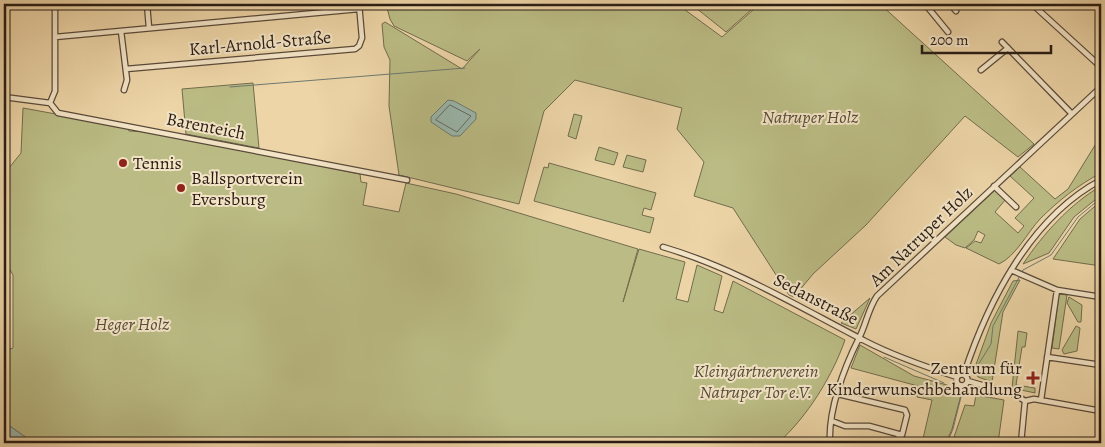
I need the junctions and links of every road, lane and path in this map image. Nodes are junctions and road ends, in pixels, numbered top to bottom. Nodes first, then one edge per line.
1 (55, 4) edge
2 (147, 4) edge
3 (926, 4) edge
4 (950, 4) edge
5 (1032, 4) edge
6 (359, 7) edge
7 (956, 11) dead end
8 (149, 28) junction
9 (121, 31) junction
10 (948, 32) dead end
11 (55, 37) junction
12 (1002, 42) dead end
13 (1008, 48) junction
14 (1101, 67) edge
15 (126, 69) junction
16 (981, 70) dead end
17 (1101, 87) edge
18 (124, 90) dead end
19 (4, 97) edge
20 (50, 103) junction
21 (1072, 114) junction
22 (407, 180) dead end
23 (1101, 180) edge
24 (994, 186) junction
25 (1016, 207) dead end
26 (662, 247) dead end
27 (1011, 270) junction
28 (1057, 290) junction
29 (1101, 297) edge
30 (860, 337) junction
31 (1047, 357) junction
32 (1101, 365) edge
33 (964, 374) junction
34 (957, 377) junction
35 (968, 381) junction
36 (838, 394) junction
37 (1041, 400) junction
38 (1024, 401) junction
39 (1101, 411) edge
40 (832, 421) junction
41 (899, 434) junction
42 (830, 443) edge
43 (898, 443) edge
44 (1021, 443) edge

1 - 11 street
2 - 8 street
3 - 10 street
4 - 7 street
5 - 14 street
6 - 8 street
6 - 15 street, Karl-Arnold-Straße
8 - 9 street
9 - 11 street
9 - 15 street
11 - 20 street
12 - 13 street
13 - 16 street
13 - 21 street
15 - 18 street
17 - 21 street, Am Natruper Holz
19 - 20 street, Barenteich
20 - 22 street, Barenteich
21 - 24 street, Am Natruper Holz
23 - 27 street
24 - 25 street, Am Natruper Holz
24 - 30 street, Am Natruper Holz
26 - 30 street, Sedanstraße
27 - 28 street
27 - 33 street
28 - 29 street
28 - 31 street
30 - 34 street, Sedanstraße
30 - 36 street, Am Natruper Holz
31 - 32 street
31 - 37 street
33 - 34 street
33 - 35 street
34 - 35 street, Sedanstraße
35 - 38 street, Sedanstraße
36 - 40 street, Am Natruper Holz
36 - 41 street
37 - 38 street, Sedanstraße
37 - 39 street, Sedanstraße
38 - 44 street
40 - 41 street
40 - 42 street, Am Natruper Holz
41 - 43 street

